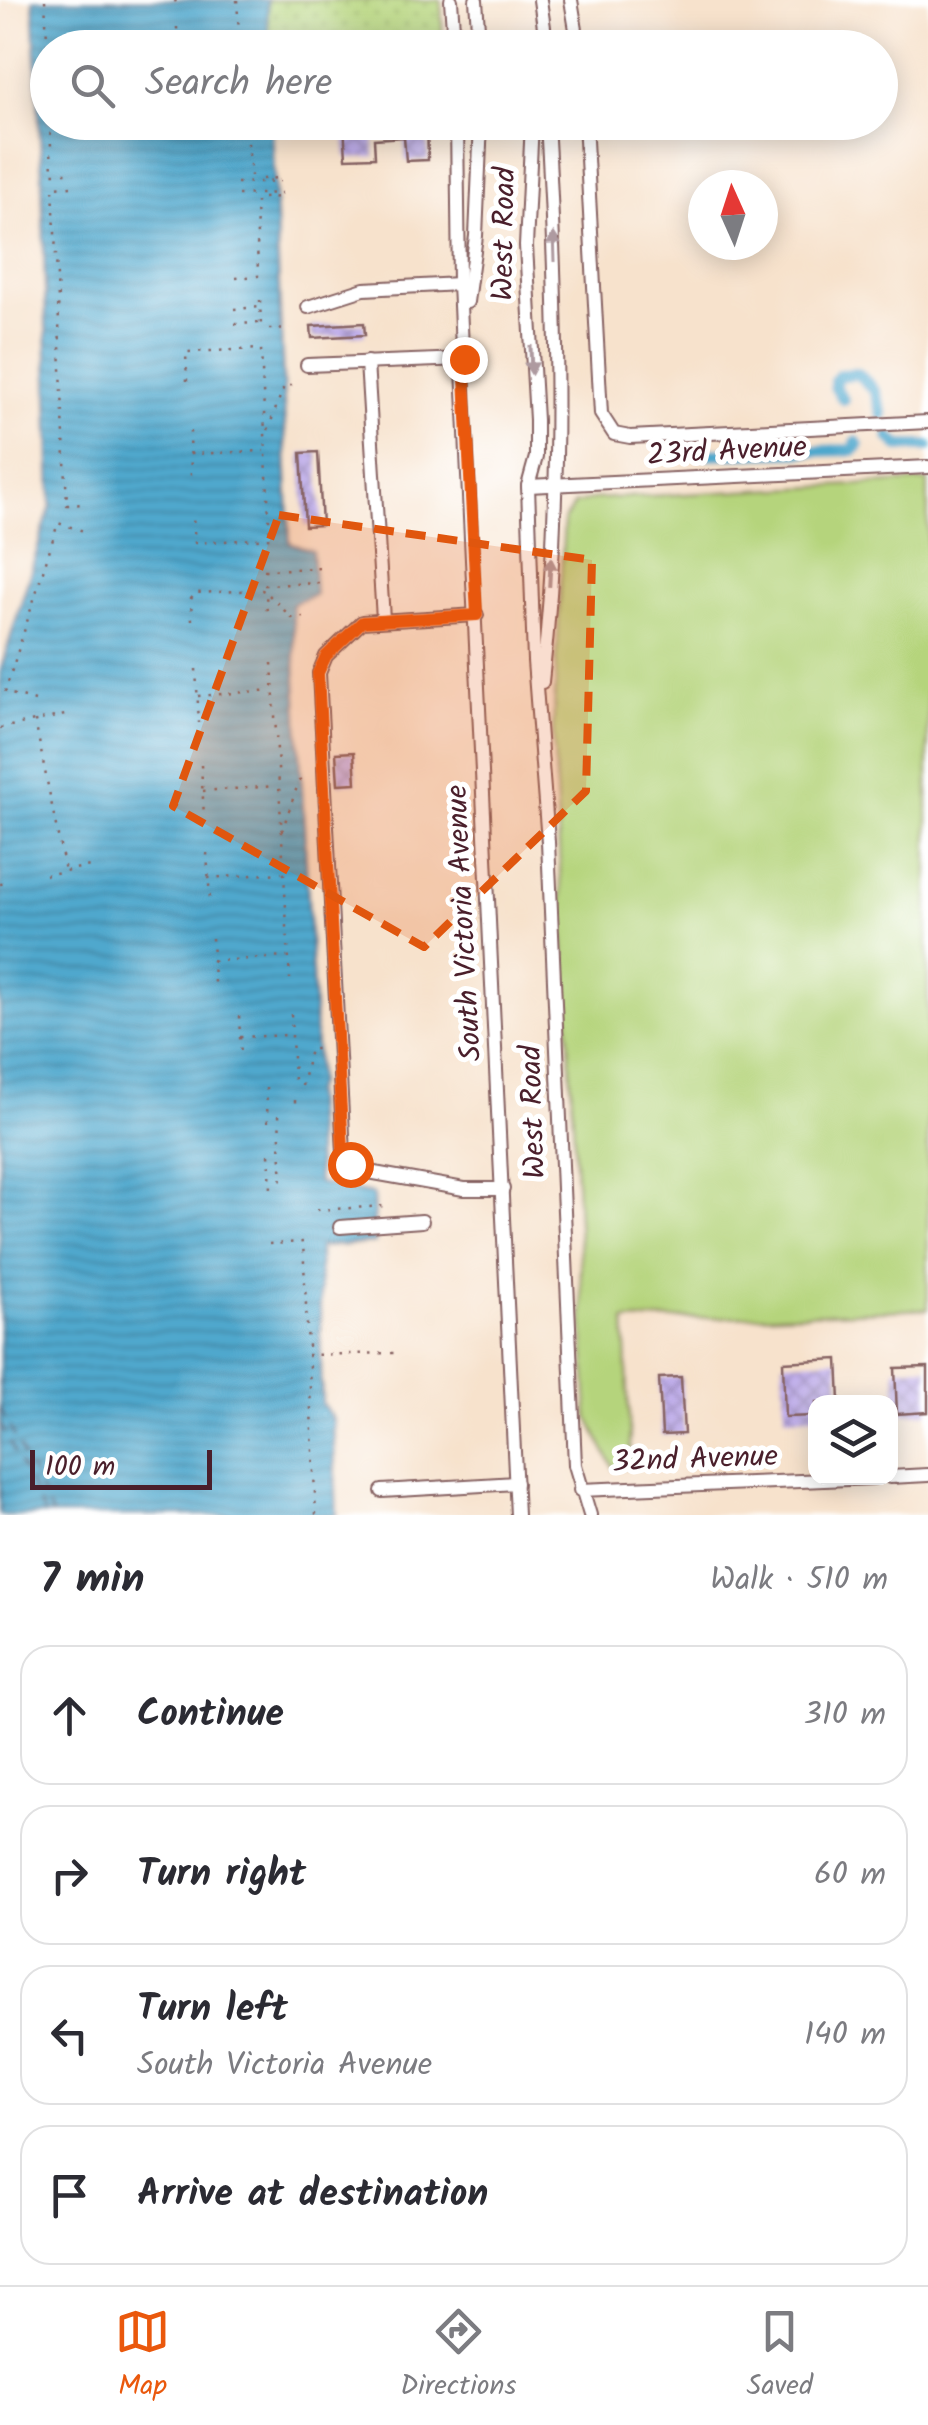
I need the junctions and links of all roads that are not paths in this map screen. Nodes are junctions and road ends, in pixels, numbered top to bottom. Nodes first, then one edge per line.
1 (452, 0) edge
2 (476, 0) edge
3 (540, 0) edge
4 (571, 0) edge
5 (453, 30) edge
6 (477, 30) edge
7 (544, 30) edge
8 (576, 30) edge
9 (457, 140) edge
10 (481, 140) edge
11 (531, 140) edge
12 (548, 140) edge
13 (585, 140) edge
14 (459, 284) junction
15 (308, 307) dead end
16 (463, 330) junction
17 (464, 359) junction
18 (366, 362) junction
19 (307, 365) dead end
20 (928, 422) edge
21 (928, 467) edge
22 (581, 484) junction
23 (528, 486) junction
24 (555, 486) junction
25 (554, 506) junction
26 (477, 615) junction
27 (384, 619) junction
28 (540, 704) junction
29 (503, 1189) junction
30 (422, 1221) dead end
31 (340, 1227) dead end
32 (928, 1475) edge
33 (898, 1477) edge
34 (808, 1481) edge
35 (516, 1483) junction
36 (580, 1490) junction
37 (382, 1491) dead end
38 (517, 1515) edge
39 (590, 1515) edge

1 - 5 street
2 - 6 street
3 - 7 street
4 - 8 street
9 - 14 street, South Victoria Avenue
10 - 16 street, South Victoria Avenue
11 -> 23 street, West Road
24 -> 12 street, West Road
13 - 20 street
14 - 15 street
14 - 16 street, South Victoria Avenue
16 - 17 street, South Victoria Avenue
17 - 18 street
17 - 26 street, South Victoria Avenue
18 - 19 street
18 - 27 street
21 - 22 street, 23rd Avenue
22 - 24 street, 23rd Avenue
22 - 25 street
23 - 24 street, 23rd Avenue
23 - 28 street, West Road
24 - 25 street, West Road
28 -> 25 street, West Road
26 - 27 street
26 - 29 street, South Victoria Avenue
27 - 29 street
28 - 36 street, West Road
29 - 35 street, South Victoria Avenue
30 - 31 street
32 - 33 street
34 - 36 street, 32nd Avenue
35 - 37 street
35 - 38 street, South Victoria Avenue
36 - 39 street, West Road

